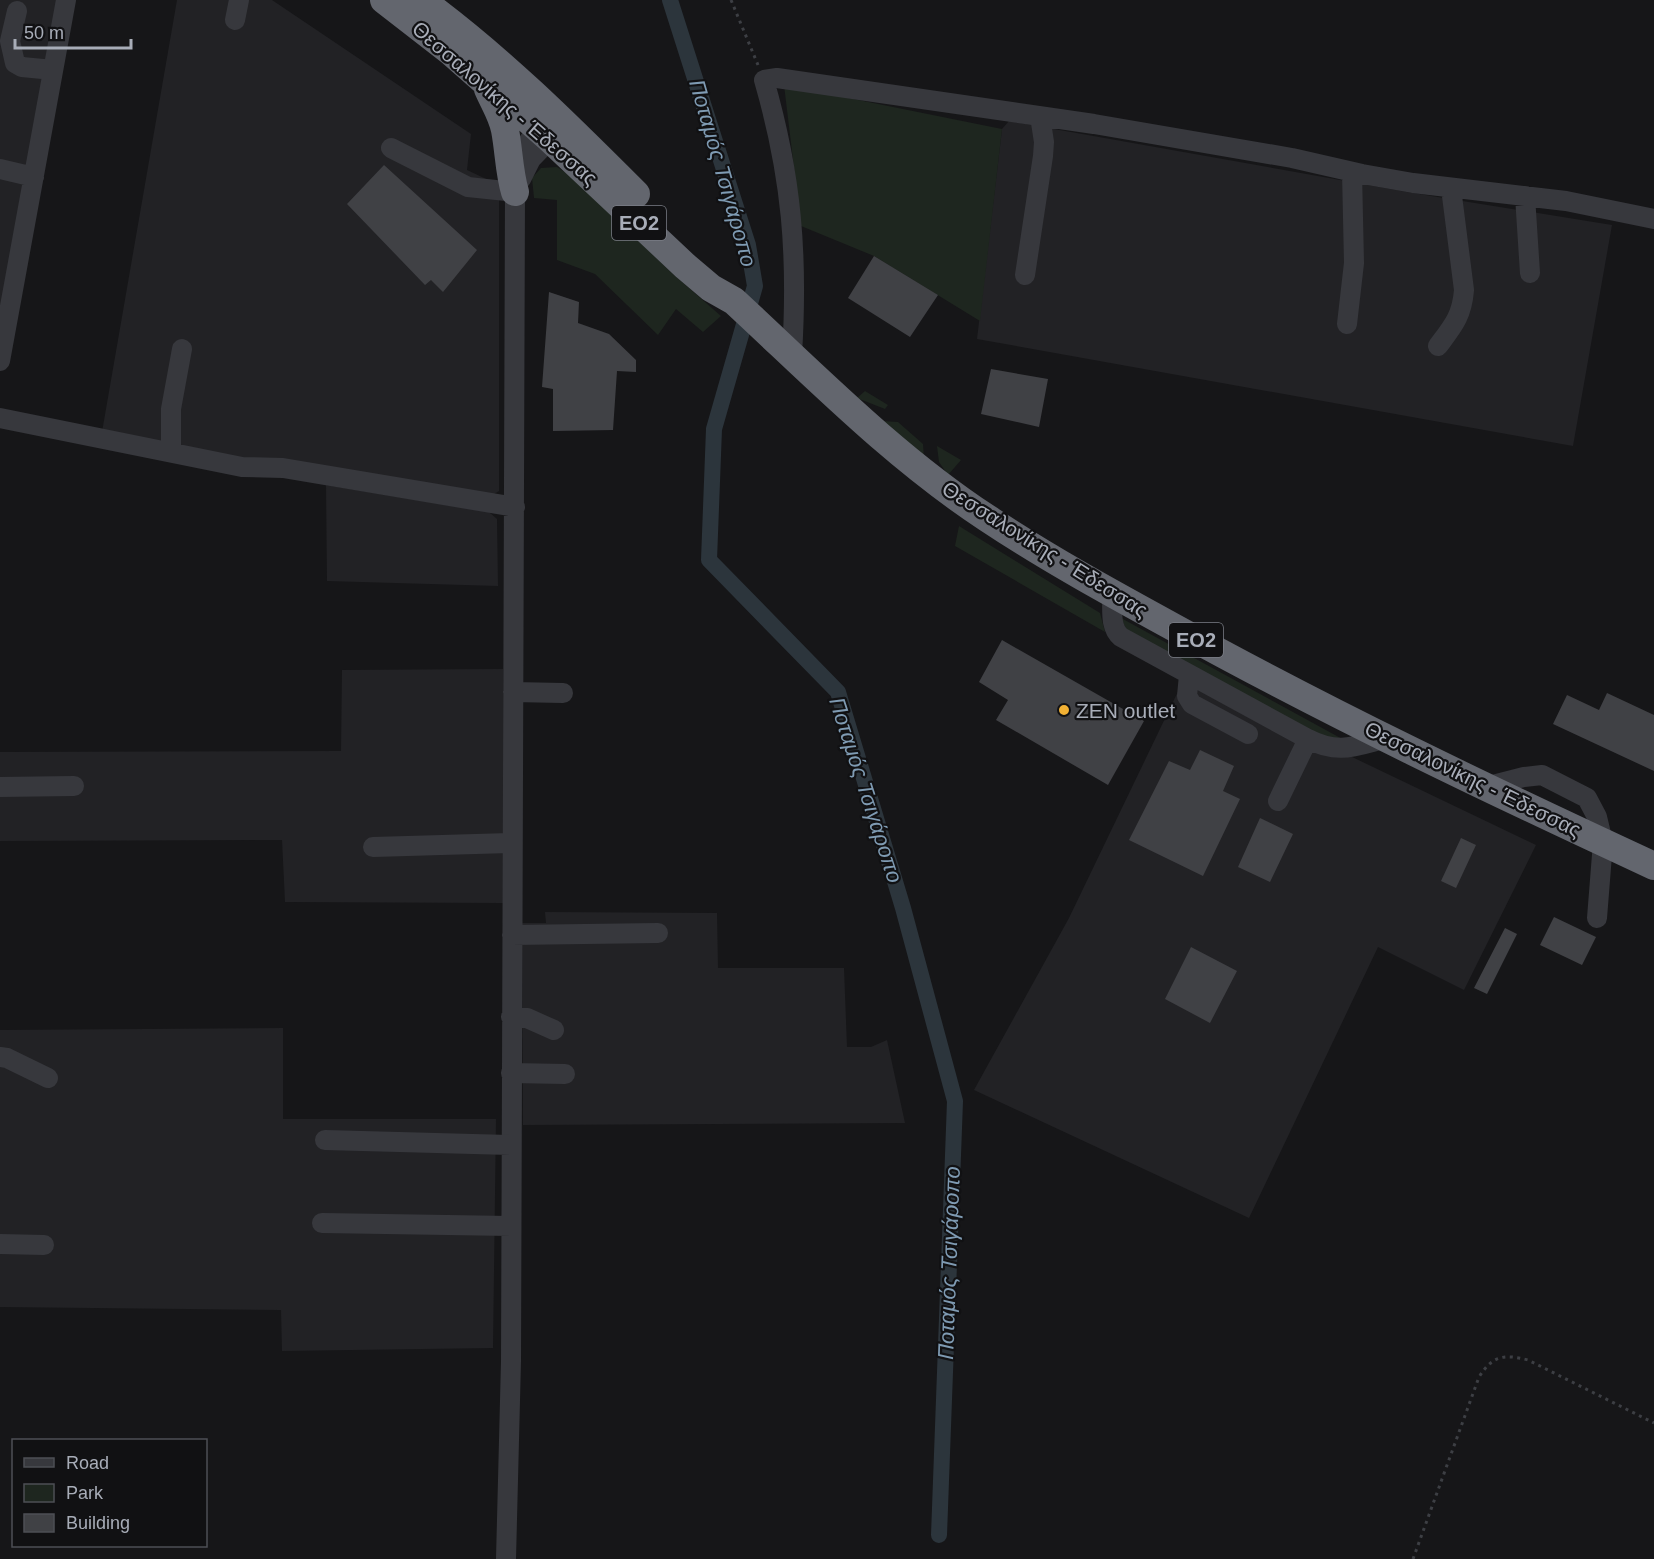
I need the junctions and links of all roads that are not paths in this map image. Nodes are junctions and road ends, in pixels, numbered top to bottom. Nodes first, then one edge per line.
1 (66, 0) edge
2 (239, 0) edge
3 (384, 0) edge
4 (421, 0) edge
5 (441, 0) edge
6 (17, 11) dead end
7 (234, 20) dead end
8 (465, 34) junction
9 (53, 70) junction
10 (484, 82) junction
11 (1040, 116) junction
12 (552, 127) junction
13 (391, 148) dead end
14 (0, 169) edge
15 (1352, 172) junction
16 (34, 177) junction
17 (1451, 188) junction
18 (516, 192) junction
19 (1524, 196) junction
20 (1654, 219) edge
21 (1530, 273) dead end
22 (1025, 275) dead end
23 (1347, 324) dead end
24 (1438, 346) dead end
25 (182, 349) dead end
26 (788, 350) junction
27 (0, 361) edge
28 (0, 418) edge
29 (171, 451) junction
30 (514, 507) junction
31 (1112, 593) junction
32 (1189, 675) junction
33 (513, 692) junction
34 (563, 693) dead end
35 (1248, 734) dead end
36 (1387, 738) junction
37 (1308, 739) junction
38 (74, 786) dead end
39 (0, 787) edge
40 (1278, 801) dead end
41 (1604, 842) junction
42 (512, 843) junction
43 (373, 847) dead end
44 (1654, 866) edge
45 (1597, 918) dead end
46 (658, 933) dead end
47 (512, 935) junction
48 (511, 1017) junction
49 (554, 1030) dead end
50 (0, 1057) edge
51 (511, 1073) junction
52 (565, 1074) dead end
53 (48, 1078) dead end
54 (325, 1140) dead end
55 (511, 1145) junction
56 (322, 1223) dead end
57 (511, 1226) junction
58 (0, 1244) edge
59 (44, 1245) dead end
60 (506, 1559) edge

1 - 9 street
2 - 7 street
3 - 10 highway, Θεσσαλονίκης - Έδεσσας / ΕΟ2
4 - 8 highway, Θεσσαλονίκης - Έδεσσας / ΕΟ2
5 - 8 highway
6 - 9 street
8 - 12 highway, Θεσσαλονίκης - Έδεσσας / ΕΟ2
9 - 16 street
10 - 12 highway, Θεσσαλονίκης - Έδεσσας / ΕΟ2
10 - 18 highway
11 - 15 street
11 - 22 street
11 - 26 street
12 - 18 street
12 - 26 highway, Θεσσαλονίκης - Έδεσσας / ΕΟ2
13 - 18 street
14 - 16 street
15 - 17 street
15 - 23 street
16 - 27 street
17 - 19 street
17 - 24 street
18 - 30 street
19 - 20 street
19 - 21 street
25 - 29 street
26 - 31 highway, Θεσσαλονίκης - Έδεσσας / ΕΟ2
28 - 29 street
29 - 30 street
30 - 33 street
31 - 32 street
31 - 36 highway, Θεσσαλονίκης - Έδεσσας / ΕΟ2
32 - 35 street
32 - 37 street
33 - 34 street
33 - 42 street
36 - 37 street
36 - 41 highway, Θεσσαλονίκης - Έδεσσας / ΕΟ2
37 - 40 street
38 - 39 street
41 - 44 highway, Θεσσαλονίκης - Έδεσσας / ΕΟ2
41 - 45 street
42 - 43 street
42 - 47 street
46 - 47 street
47 - 48 street
48 - 49 street
48 - 51 street
50 - 53 street
51 - 52 street
51 - 55 street
54 - 55 street
55 - 57 street
56 - 57 street
57 - 60 street
58 - 59 street

